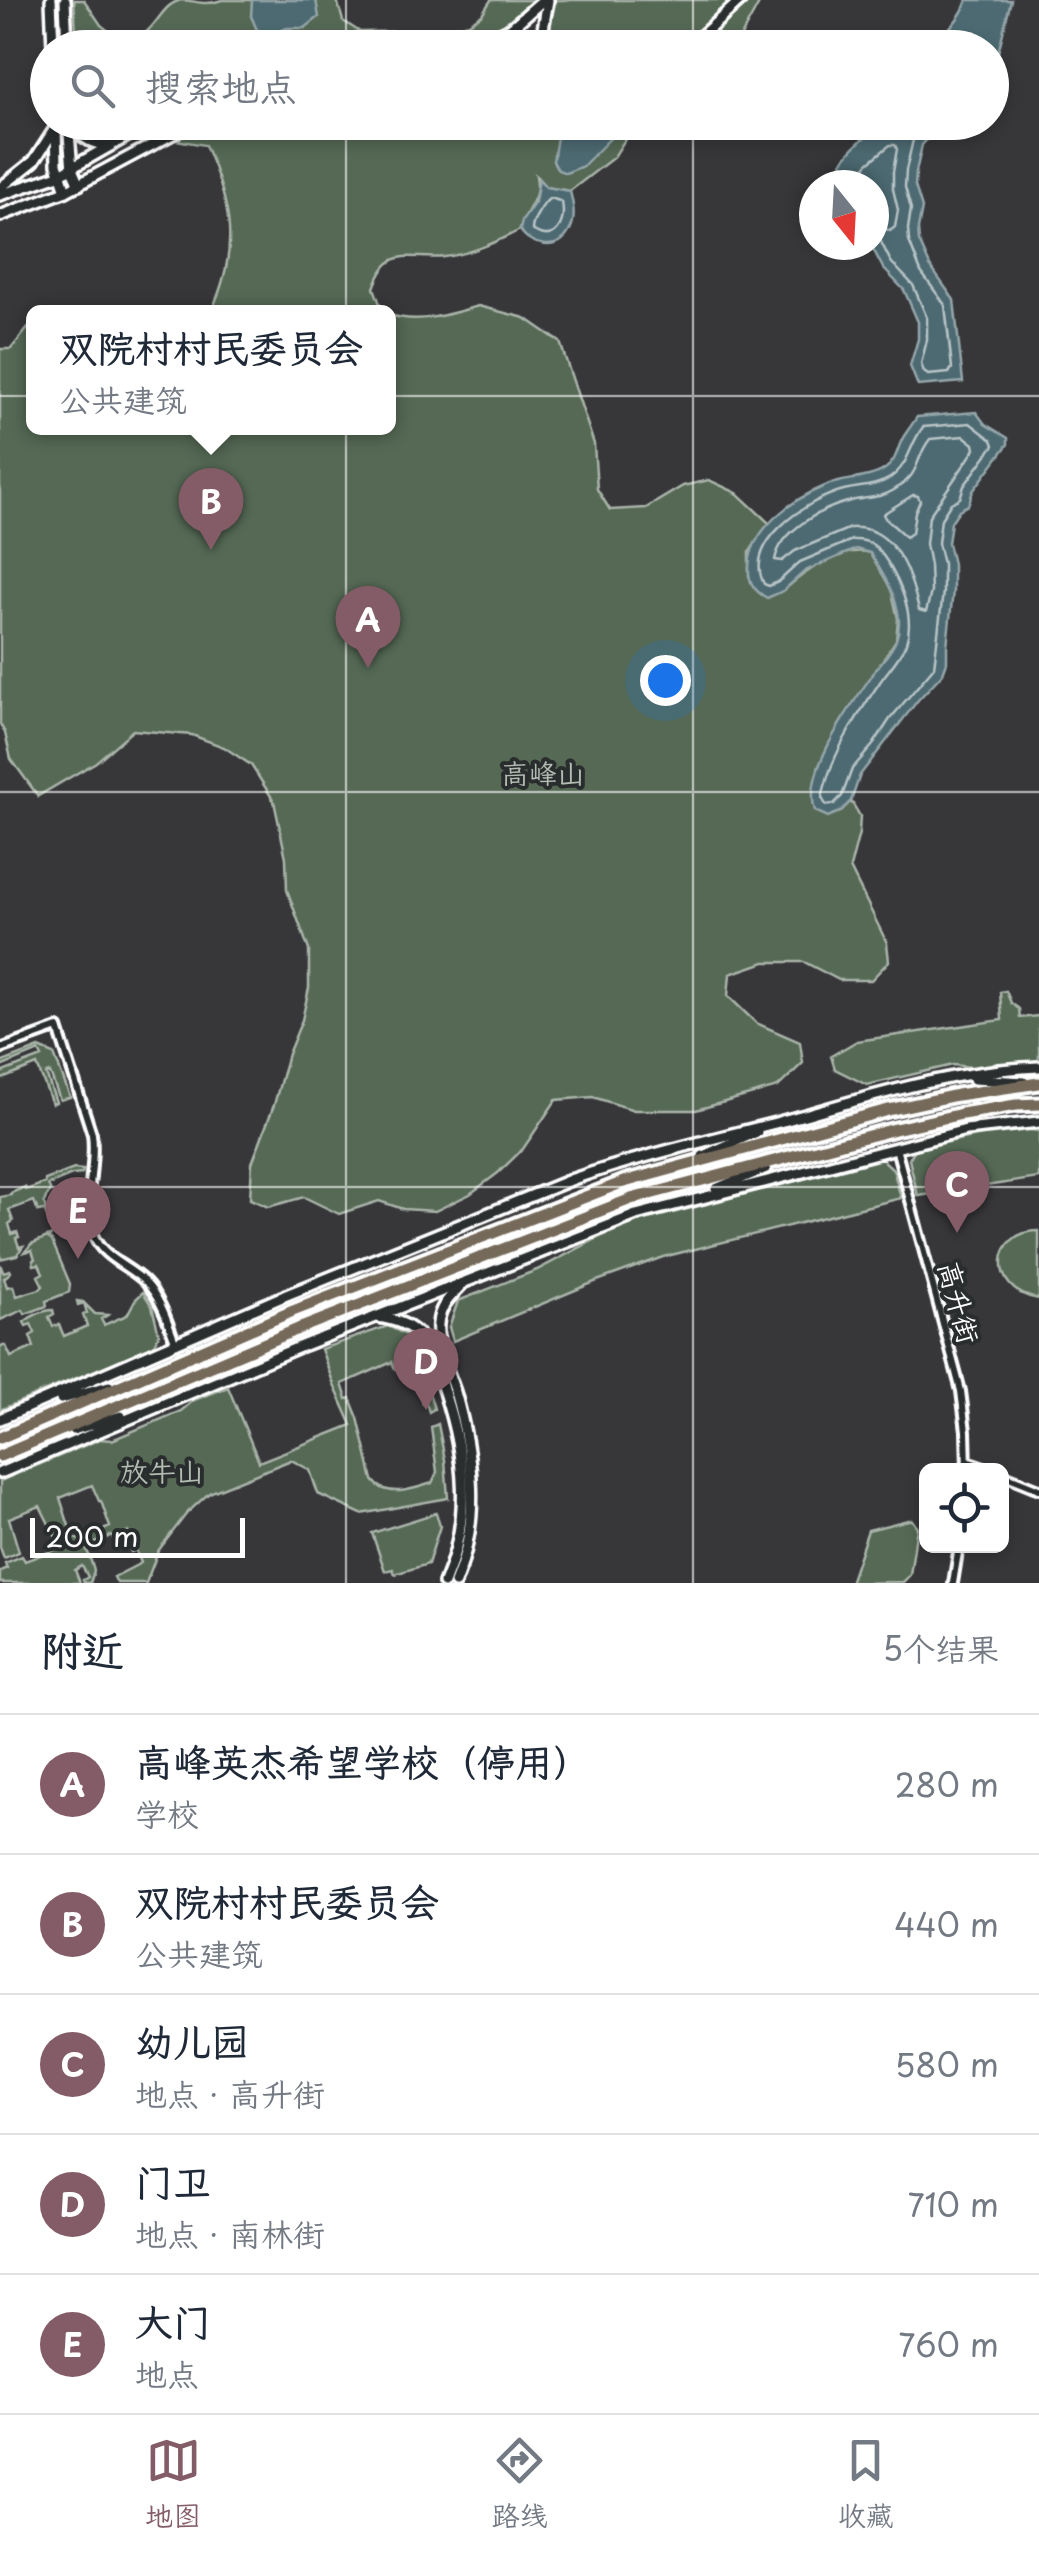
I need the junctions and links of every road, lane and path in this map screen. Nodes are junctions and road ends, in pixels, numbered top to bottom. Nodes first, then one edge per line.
1 (51, 0) edge
2 (65, 0) edge
3 (546, 0) edge
4 (742, 0) edge
5 (52, 30) edge
6 (66, 30) edge
7 (508, 30) edge
8 (542, 30) edge
9 (708, 30) edge
10 (47, 140) edge
11 (57, 140) edge
12 (71, 140) edge
13 (88, 140) edge
14 (121, 140) edge
15 (163, 140) edge
16 (113, 145) junction
17 (122, 163) junction
18 (72, 169) junction
19 (60, 175) junction
20 (78, 185) junction
21 (66, 191) junction
22 (3, 192) edge
23 (12, 213) junction
24 (0, 216) edge
25 (0, 1050) edge
26 (1039, 1067) edge
27 (950, 1077) junction
28 (1038, 1083) edge
29 (1039, 1104) edge
30 (783, 1120) junction
31 (1039, 1122) edge
32 (896, 1147) junction
33 (788, 1158) junction
34 (678, 1168) junction
35 (690, 1200) junction
36 (461, 1284) junction
37 (377, 1317) junction
38 (176, 1344) junction
39 (140, 1378) junction
40 (157, 1406) junction
41 (26, 1409) junction
42 (0, 1419) edge
43 (51, 1436) junction
44 (0, 1438) edge
45 (0, 1456) edge
46 (967, 1461) joint
47 (973, 1463) edge
48 (0, 1472) edge
49 (1009, 1477) edge
50 (1039, 1489) edge
51 (958, 1553) edge
52 (444, 1583) edge
53 (455, 1583) edge
54 (953, 1583) edge

1 - 5 street
2 - 6 street
3 - 7 street
3 - 8 street
4 - 9 street
10 - 22 street
11 - 19 street
12 - 18 street
13 - 16 street
14 - 16 street
15 - 17 street
16 - 17 street
16 - 18 street
17 - 20 street
18 - 19 street
18 - 20 street
19 - 21 street
19 - 22 street
20 - 21 street
21 - 23 street
22 - 23 street
23 - 24 street
25 - 38 street
26 - 27 street
27 - 28 street
27 - 30 street
28 - 34 highway
29 - 33 highway
30 - 34 street
30 - 38 street
31 - 32 street
32 - 35 street
32 - 46 street, 高升街
33 - 35 street
33 - 43 highway
34 - 39 highway
35 - 36 street
36 - 37 street
36 - 53 street
37 - 40 street
37 - 52 street
38 - 41 street
39 - 41 street
39 - 44 highway
40 - 43 street
40 - 48 street
41 - 42 street
43 - 45 highway
46 - 47 street
49 - 50 street
51 - 54 street

